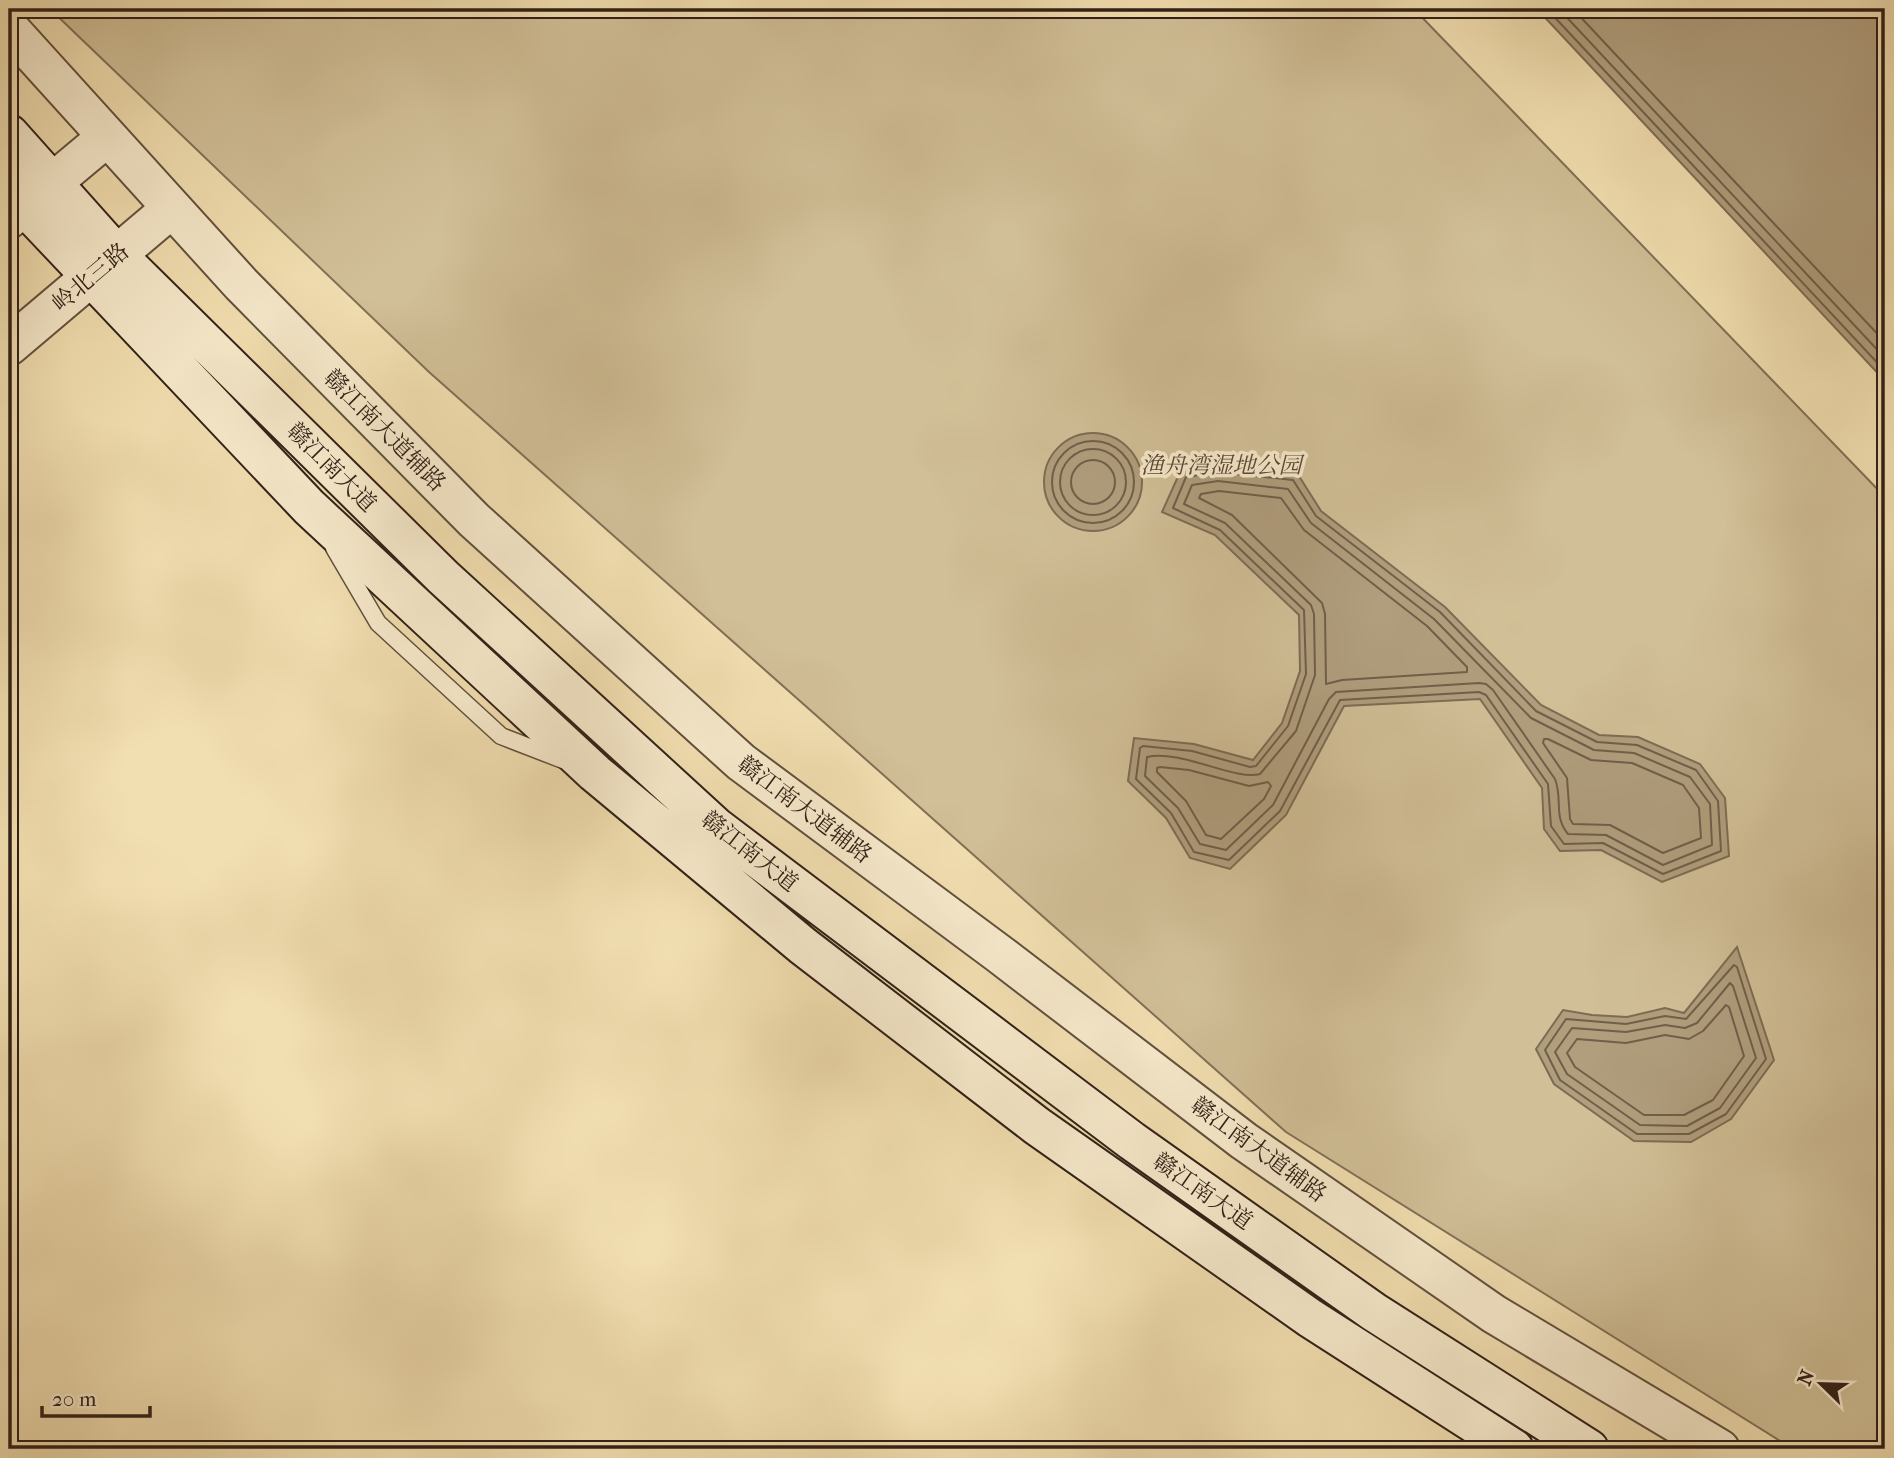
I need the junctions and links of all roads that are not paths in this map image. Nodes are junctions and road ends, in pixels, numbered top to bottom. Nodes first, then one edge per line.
1 (9, 29) edge
2 (9, 134) edge
3 (107, 137) junction
4 (24, 200) edge
5 (172, 208) junction
6 (104, 266) junction
7 (9, 346) edge
8 (1514, 1449) edge
9 (1589, 1449) edge
10 (1720, 1449) edge

1 - 3 main road, 赣江南大道辅路
2 - 4 main road, 赣江南大道
3 - 4 main road
3 - 5 main road, 赣江南大道辅路
4 - 6 main road, 赣江南大道
5 - 6 main road, 岭北三路
5 - 10 main road, 赣江南大道辅路
6 - 7 main road, 岭北三路
6 - 8 main road, 赣江南大道
6 - 9 main road, 赣江南大道

